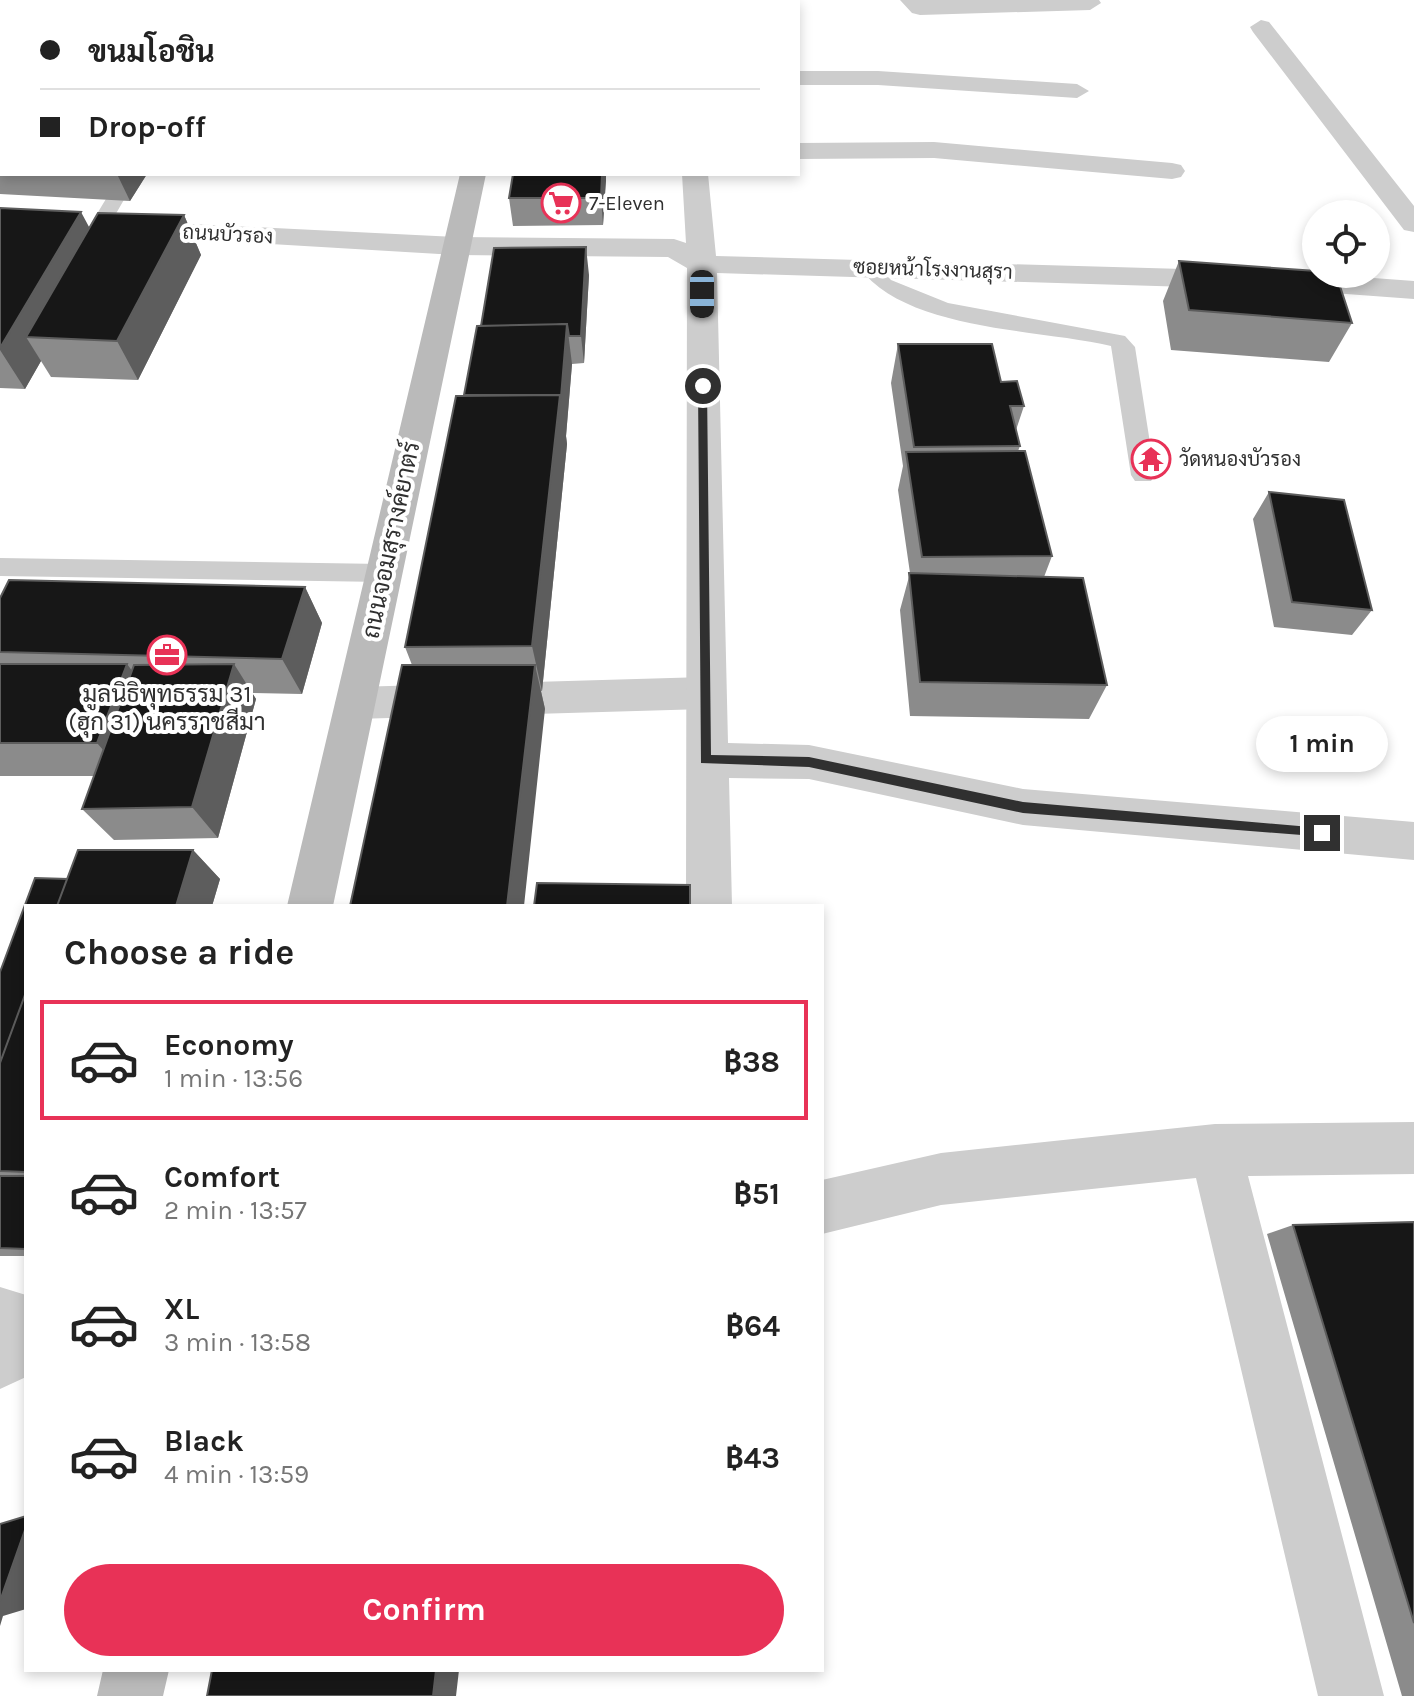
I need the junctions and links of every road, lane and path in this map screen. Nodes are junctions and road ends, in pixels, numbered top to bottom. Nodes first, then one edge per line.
1 (911, 0) edge
2 (1090, 3) dead end
3 (1261, 27) dead end
4 (800, 78) edge
5 (1077, 91) dead end
6 (800, 151) edge
7 (1172, 171) dead end
8 (473, 176) edge
9 (695, 176) edge
10 (77, 182) dead end
11 (1414, 224) edge
12 (102, 234) joint
13 (456, 246) junction
14 (702, 264) junction
15 (869, 267) junction
16 (1414, 290) edge
17 (1143, 475) dead end
18 (0, 567) edge
19 (383, 573) junction
20 (705, 693) junction
21 (355, 703) junction
22 (705, 760) junction
23 (1414, 841) edge
24 (310, 904) edge
25 (709, 904) edge
26 (1414, 1148) edge
27 (1215, 1150) junction
28 (824, 1207) edge
29 (0, 1315) edge
30 (24, 1322) edge
31 (24, 1348) edge
32 (0, 1360) edge
33 (136, 1672) edge
34 (130, 1696) edge
35 (1351, 1696) edge

1 - 2 street
3 - 11 street
4 - 5 street
6 - 7 street
8 - 13 main road, ถนนจอมสุรางค์ยาตร์
9 - 14 street
10 - 12 lane
12 - 13 street, ถนนบัวรอง
13 - 14 street, ซอยหน้าโรงงานสุรา
13 - 19 main road, ถนนจอมสุรางค์ยาตร์
14 - 15 street, ซอยหน้าโรงงานสุรา
14 - 20 street
15 - 16 street, ซอยหน้าโรงงานสุรา
15 - 17 lane
18 - 19 lane
19 - 21 main road, ถนนจอมสุรางค์ยาตร์
20 - 21 street
20 - 22 street
21 - 24 main road, ถนนจอมสุรางค์ยาตร์
22 - 23 street
22 - 25 street
26 - 27 street
27 - 28 street
27 - 35 street
29 - 30 street
31 - 32 street
33 - 34 main road

